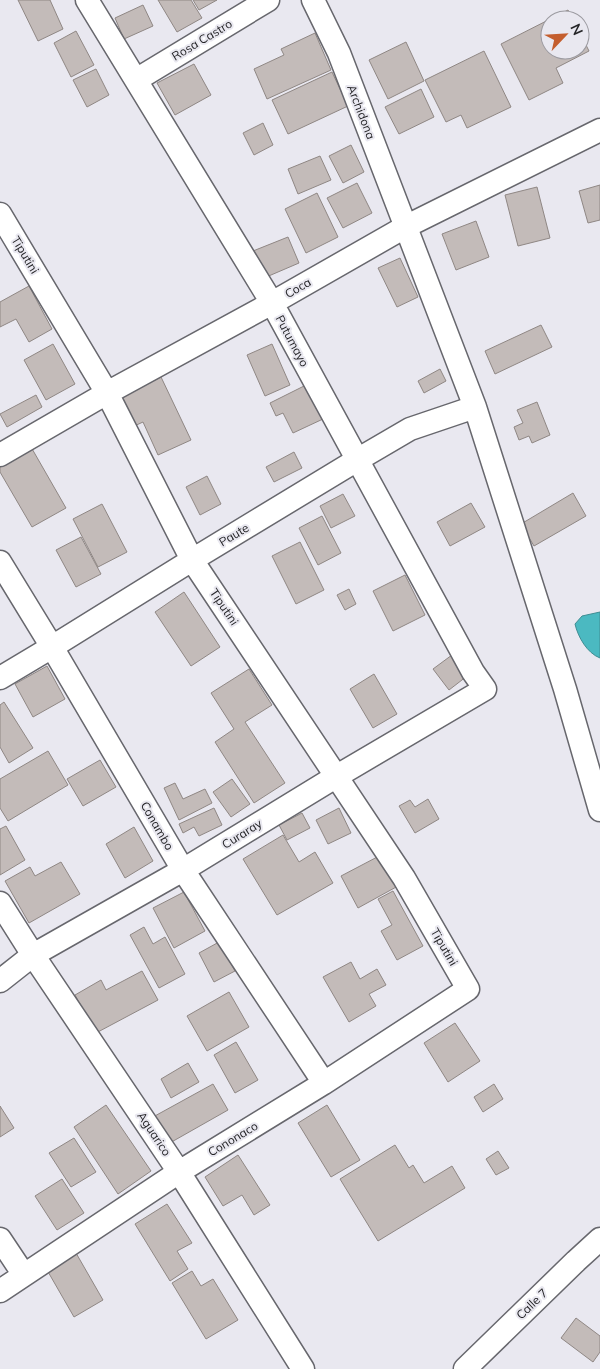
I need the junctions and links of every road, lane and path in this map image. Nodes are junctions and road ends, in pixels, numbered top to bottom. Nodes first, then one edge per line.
1 (87, 0) edge
2 (268, 0) edge
3 (313, 0) edge
4 (136, 80) junction
5 (600, 130) edge
6 (0, 214) edge
7 (405, 227) junction
8 (272, 303) junction
9 (107, 393) junction
10 (475, 407) junction
11 (0, 455) edge
12 (356, 460) junction
13 (192, 560) junction
14 (0, 562) edge
15 (52, 647) junction
16 (0, 678) edge
17 (485, 689) joint
18 (336, 776) junction
19 (600, 810) edge
20 (183, 870) junction
21 (0, 903) edge
22 (33, 956) junction
23 (0, 981) edge
24 (468, 989) joint
25 (324, 1083) junction
26 (179, 1172) junction
27 (0, 1239) edge
28 (600, 1239) edge
29 (24, 1275) junction
30 (0, 1291) edge
31 (303, 1369) edge
32 (465, 1369) edge

1 - 4 street, Putumayo
2 - 4 street, Rosa Castro
3 - 7 street, Archidona
4 - 8 street, Putumayo
5 - 7 street, Coca
6 - 9 street, Tiputini
7 - 8 street, Coca
7 - 10 street, Archidona
8 - 9 street, Coca
8 - 12 street, Putumayo
9 - 11 street, Coca
9 - 13 street, Tiputini
10 - 12 street, Paute
10 - 19 street, Archidona
12 - 13 street, Paute
12 - 17 street, Putumayo
13 - 15 street, Paute
13 - 18 street, Tiputini
14 - 15 street, Conambo
15 - 16 street, Paute
15 - 20 street, Conambo
17 - 18 street, Curaray
18 - 20 street, Curaray
18 - 24 street, Tiputini
20 - 22 street, Curaray
20 - 25 street, Conambo
21 - 22 street, Aguarico
22 - 23 street, Curaray
22 - 26 street, Aguarico
24 - 25 street, Cononaco
25 - 26 street, Cononaco
26 - 29 street, Cononaco
26 - 31 street, Aguarico
27 - 29 street
28 - 32 street, Calle 7
29 - 30 street, Cononaco

